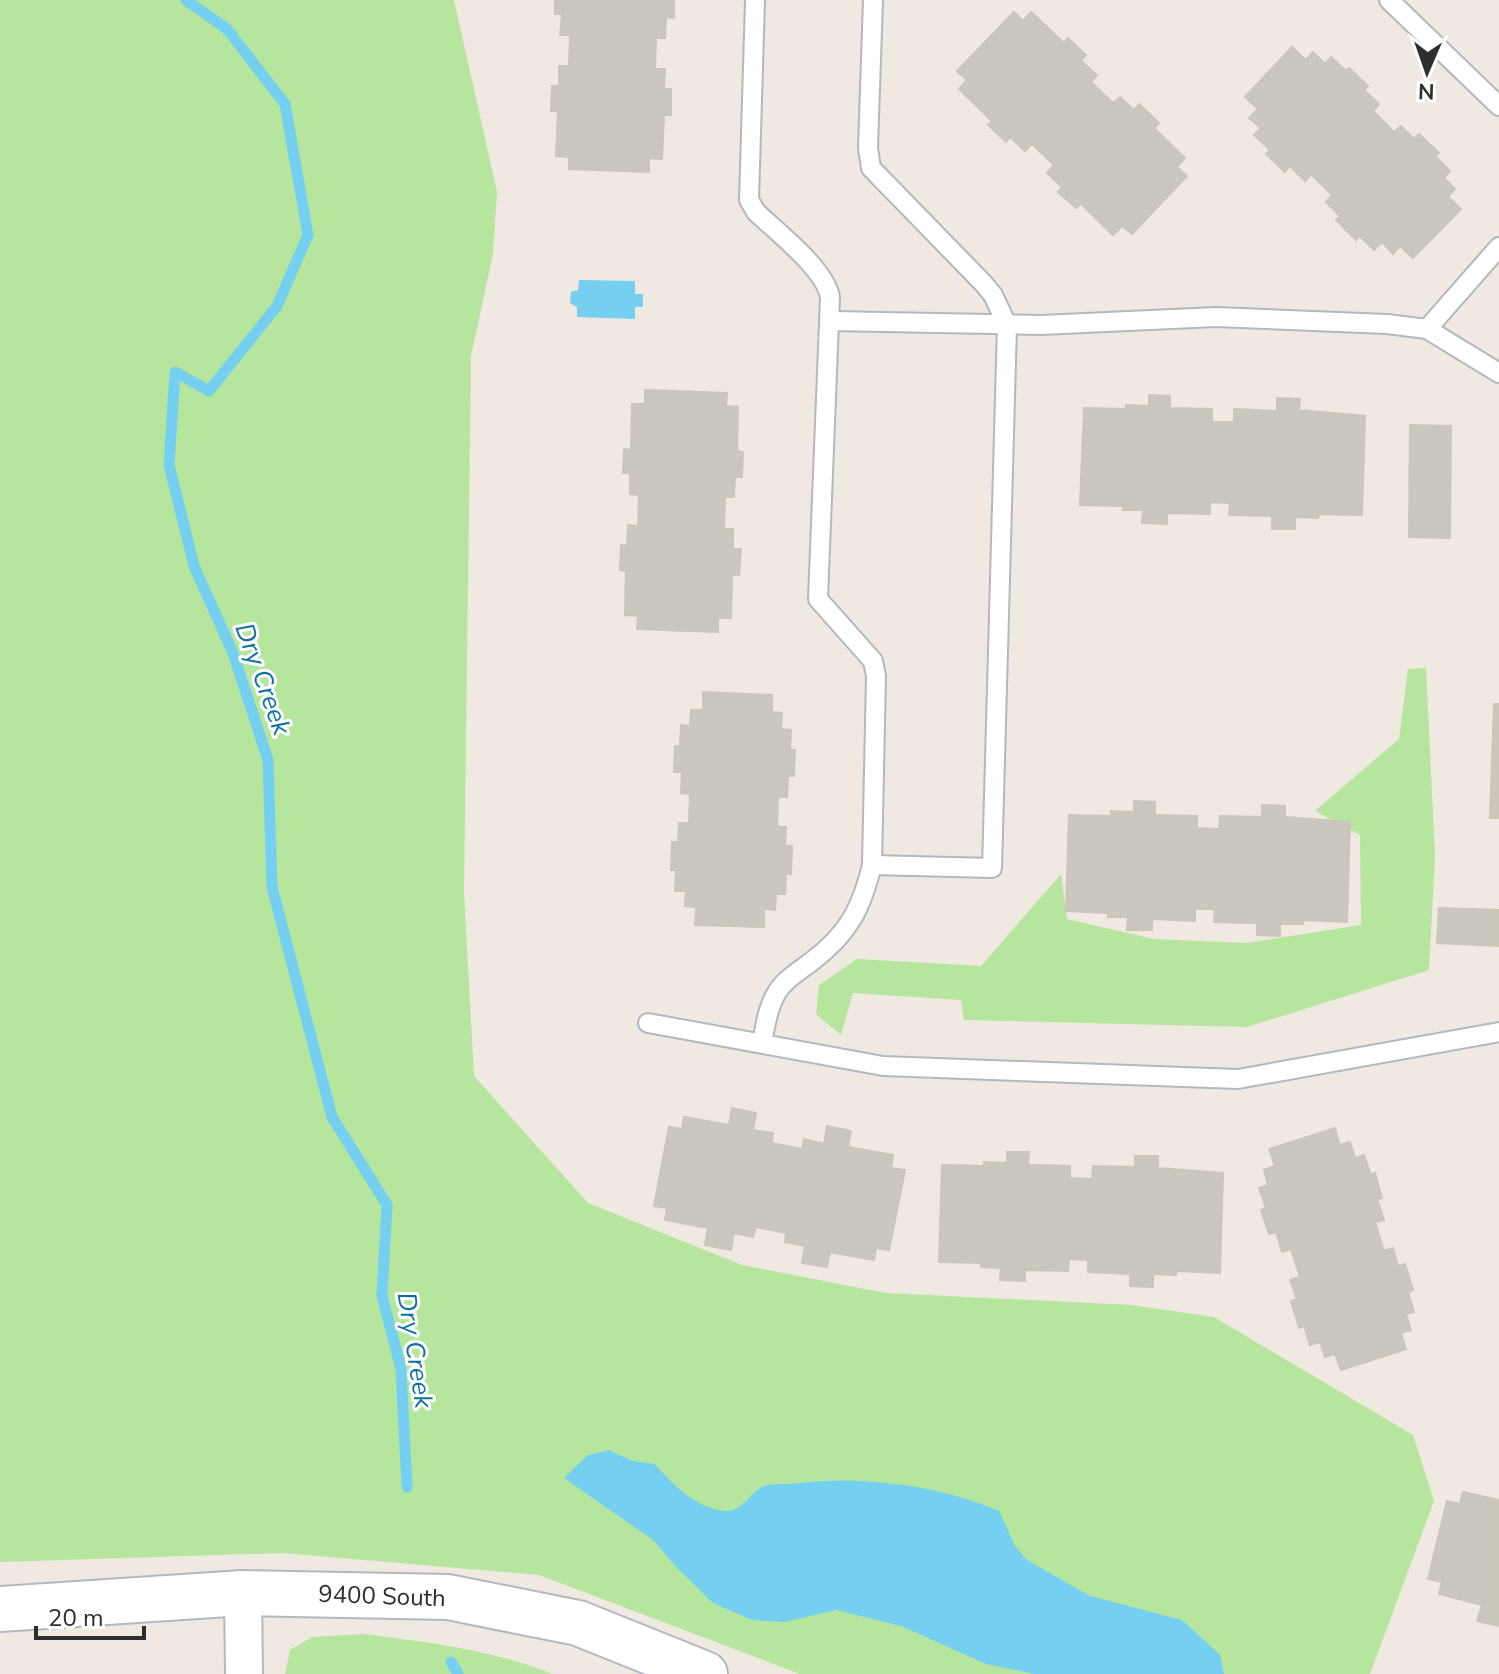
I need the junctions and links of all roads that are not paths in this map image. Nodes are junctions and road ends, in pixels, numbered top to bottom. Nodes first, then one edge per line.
1 (755, 0) edge
2 (873, 0) edge
3 (1389, 0) edge
4 (1499, 106) edge
5 (1499, 247) edge
6 (830, 321) junction
7 (1007, 325) junction
8 (1427, 329) junction
9 (1499, 373) edge
10 (872, 865) junction
11 (648, 1023) dead end
12 (1499, 1032) edge
13 (762, 1043) junction
14 (243, 1593) junction
15 (0, 1609) edge
16 (244, 1674) edge
17 (705, 1674) edge

1 - 6 lane
2 - 7 lane
3 - 4 lane
5 - 8 lane
6 - 7 lane
6 - 10 lane
7 - 8 lane
7 - 10 lane
8 - 9 lane
10 - 13 lane
11 - 13 lane
12 - 13 lane
14 - 15 street, 9400 South
14 - 16 street
14 - 17 street, 9400 South

